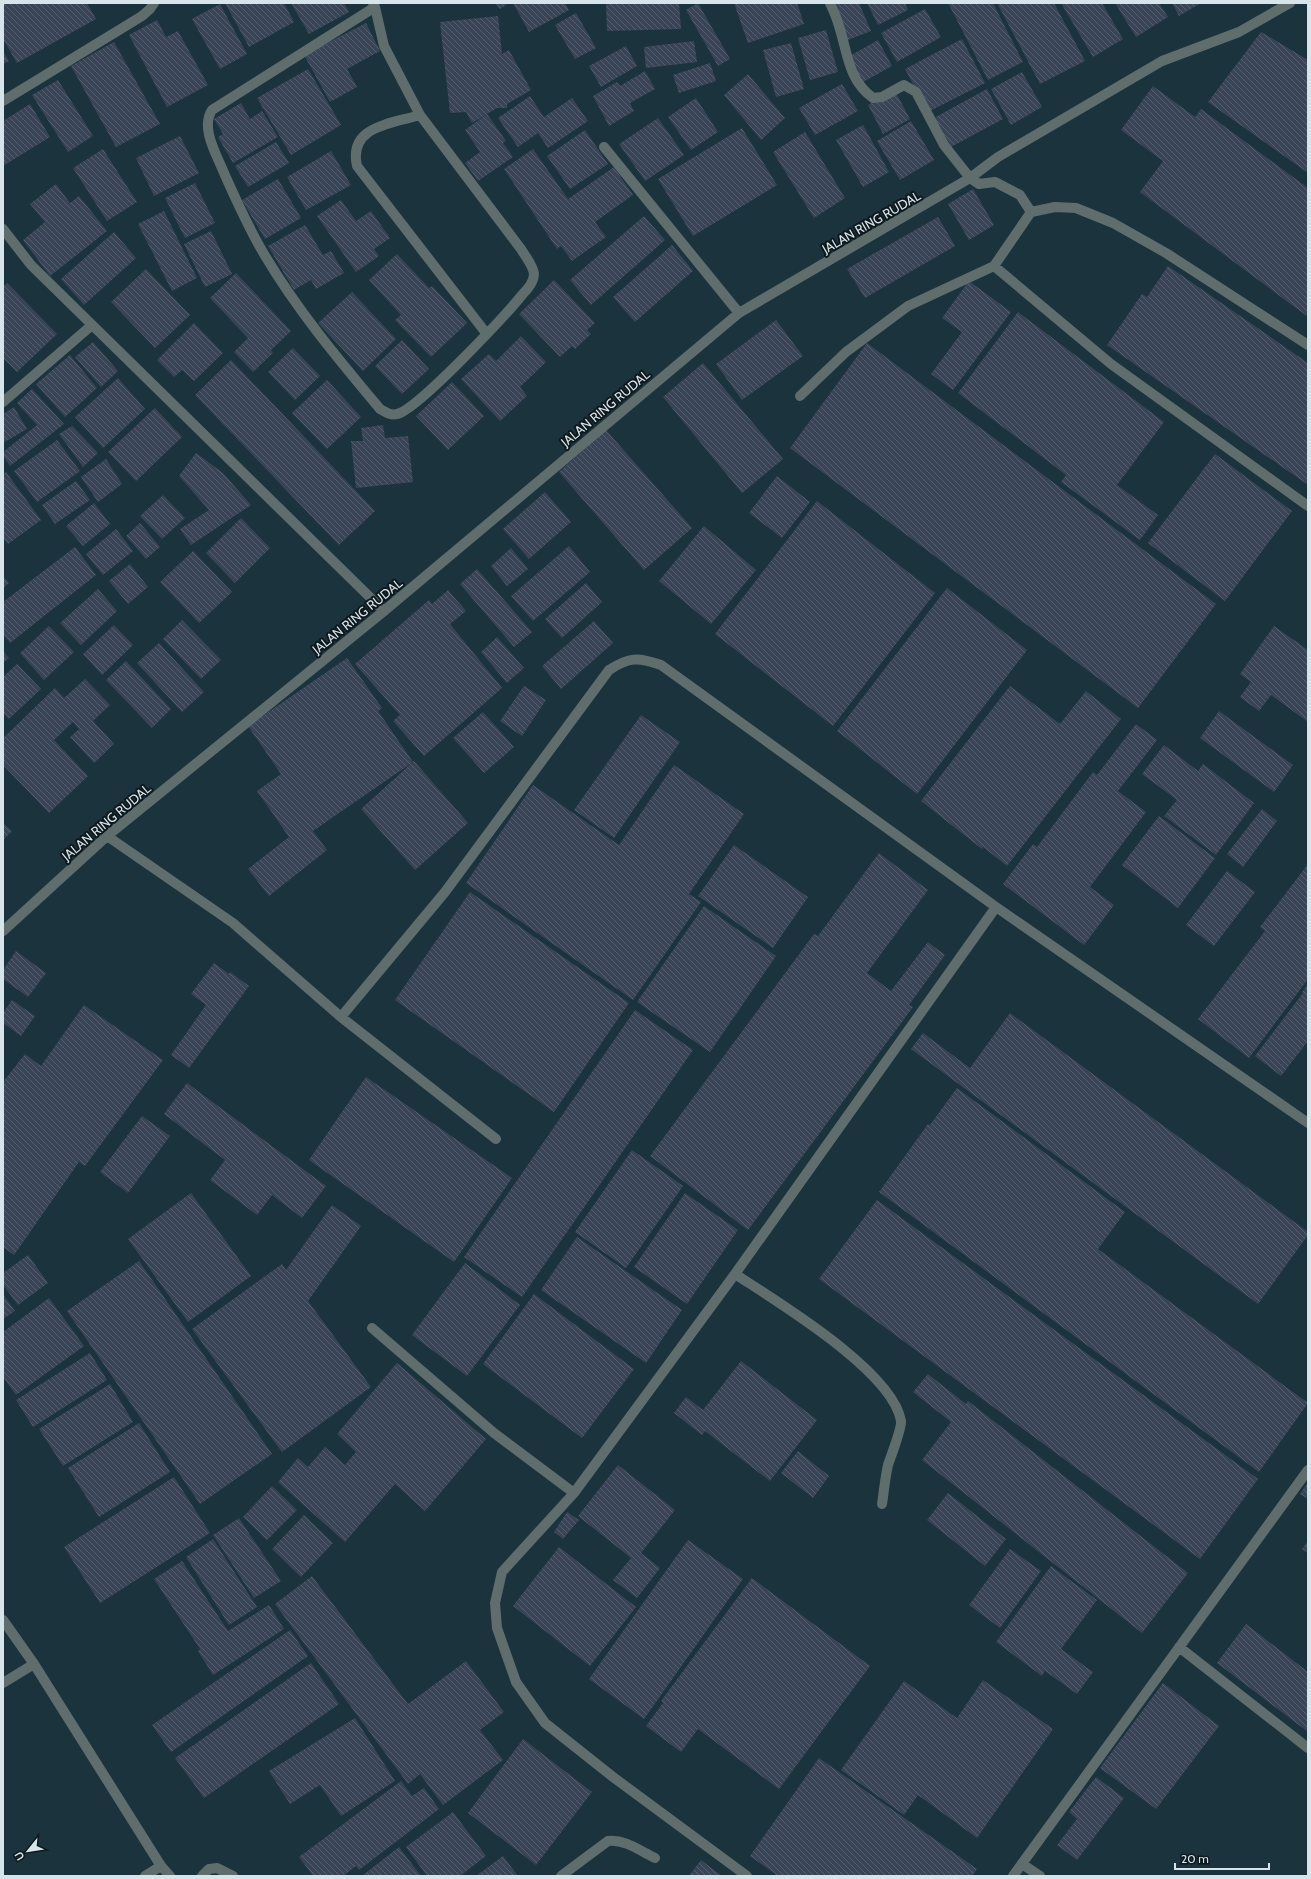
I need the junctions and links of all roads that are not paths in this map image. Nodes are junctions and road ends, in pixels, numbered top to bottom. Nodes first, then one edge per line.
1 (154, 3) edge
2 (830, 3) edge
3 (1290, 3) edge
4 (374, 5) edge
5 (3, 101) edge
6 (420, 115) junction
7 (604, 147) dead end
8 (970, 178) junction
9 (1032, 212) junction
10 (3, 229) edge
11 (994, 266) junction
12 (739, 313) junction
13 (92, 325) junction
14 (486, 334) junction
15 (1308, 345) edge
16 (800, 396) dead end
17 (3, 402) edge
18 (1308, 506) edge
19 (384, 611) junction
20 (107, 836) junction
21 (996, 907) junction
22 (3, 931) edge
23 (341, 1017) junction
24 (1308, 1123) edge
25 (496, 1139) dead end
26 (735, 1274) junction
27 (372, 1328) dead end
28 (1308, 1470) edge
29 (574, 1493) junction
30 (882, 1504) dead end
31 (3, 1620) edge
32 (1179, 1648) junction
33 (34, 1664) junction
34 (3, 1682) edge
35 (1308, 1748) edge
36 (656, 1858) dead end
37 (1022, 1864) junction
38 (161, 1866) junction
39 (145, 1876) edge
40 (170, 1876) edge
41 (202, 1876) edge
42 (233, 1876) edge
43 (561, 1876) edge
44 (747, 1876) edge
45 (1013, 1876) edge
46 (1040, 1876) edge

1 - 5 street
2 - 8 street
3 - 8 street, JALAN RING RUDAL
4 - 6 street
4 - 14 street
6 - 14 street
6 - 14 street
7 - 12 street
8 - 9 street
8 - 12 street, JALAN RING RUDAL
9 - 11 street
9 - 15 street
10 - 13 street
11 - 16 street
11 - 18 street
12 - 19 street, JALAN RING RUDAL
13 - 17 street
13 - 19 street
19 - 20 street, JALAN RING RUDAL
20 - 22 street, JALAN RING RUDAL
20 - 23 street
21 - 23 street
21 - 24 street
21 - 26 street
23 - 25 street
26 - 29 street
26 - 30 street
27 - 29 street
28 - 32 street
29 - 44 street
31 - 33 street
32 - 35 street
32 - 37 street
33 - 34 street
33 - 38 street
36 - 43 street
37 - 45 street
37 - 46 street
38 - 39 street
38 - 40 street
41 - 42 street

